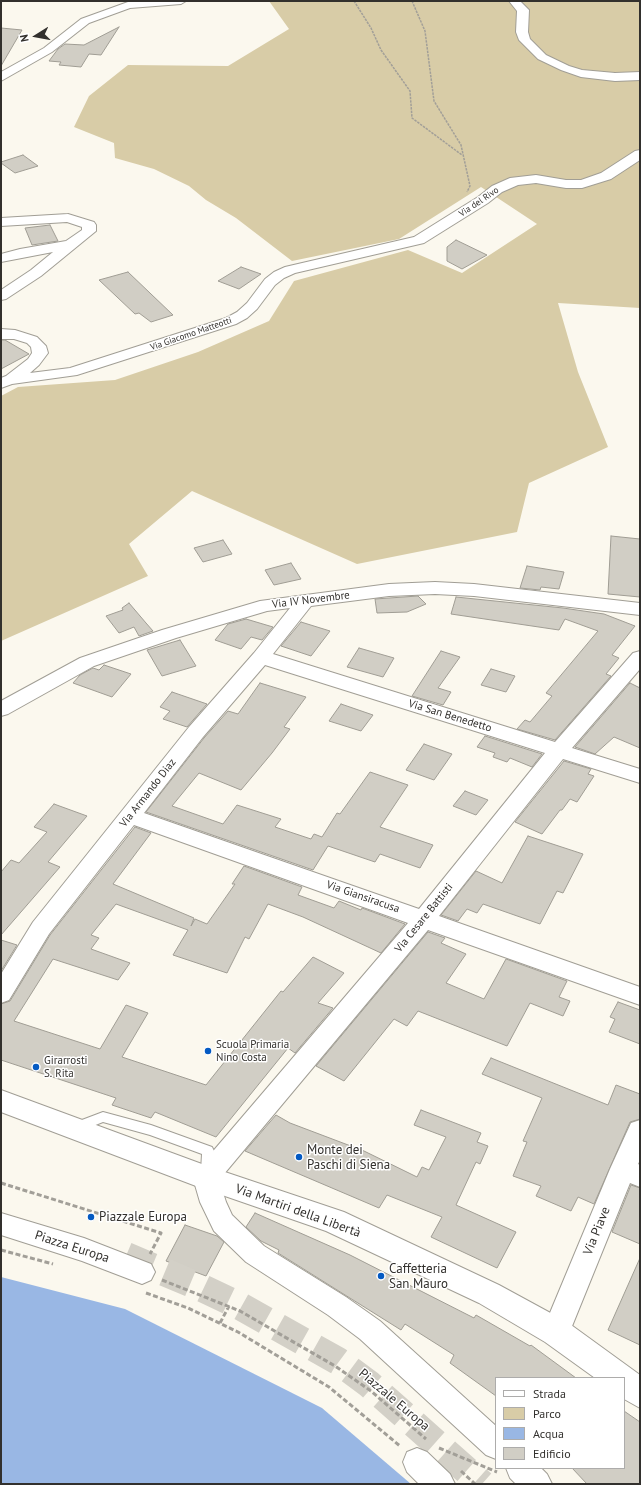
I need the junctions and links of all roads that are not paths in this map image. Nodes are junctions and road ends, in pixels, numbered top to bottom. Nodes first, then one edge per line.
1 (181, 1) edge
2 (514, 1) edge
3 (640, 76) edge
4 (1, 77) edge
5 (640, 154) edge
6 (453, 219) joint
7 (1, 222) edge
8 (70, 245) junction
9 (1, 258) edge
10 (1, 296) edge
11 (1, 334) edge
12 (6, 381) edge
13 (305, 602) junction
14 (640, 609) edge
15 (260, 657) junction
16 (640, 657) edge
17 (1, 709) edge
18 (559, 750) junction
19 (640, 776) edge
20 (130, 816) junction
21 (424, 919) junction
22 (1, 994) edge
23 (640, 996) edge
24 (1, 1101) edge
25 (640, 1130) edge
26 (632, 1172) edge
27 (206, 1178) junction
28 (1, 1224) edge
29 (143, 1282) road end
30 (556, 1332) junction
31 (619, 1377) edge
32 (625, 1382) edge
33 (640, 1392) edge
34 (495, 1444) edge
35 (426, 1449) road end
36 (512, 1472) edge
37 (440, 1484) edge
38 (537, 1484) edge

1 - 4 street
2 - 3 street
5 - 6 street, Via del Rivo
6 - 12 street, Via Giacomo Matteotti
7 - 8 street
8 - 9 street
8 - 10 street
11 - 12 street
13 - 14 street, Via IV Novembre
13 - 15 street, Via Armando Diaz
13 - 17 street, Via IV Novembre
15 - 18 street, Via San Benedetto
15 - 20 street, Via Armando Diaz
16 - 18 street, Via Cesare Battisti
18 - 19 street, Via San Benedetto
18 - 21 street, Via Cesare Battisti
20 - 21 street, Via Giansiracusa
20 - 22 street, Via Armando Diaz
21 - 23 street, Via Giansiracusa
21 - 27 street, Via Cesare Battisti
24 - 27 street, Via Martiri della Libertà
25 - 26 street, Via Piave
26 - 30 street, Via Piave
27 - 30 street, Via Martiri della Libertà
27 - 34 street
28 - 29 street, Piazza Europa
30 - 31 street, Via Martiri della Libertà
32 - 33 street
35 - 37 street
36 - 38 street

